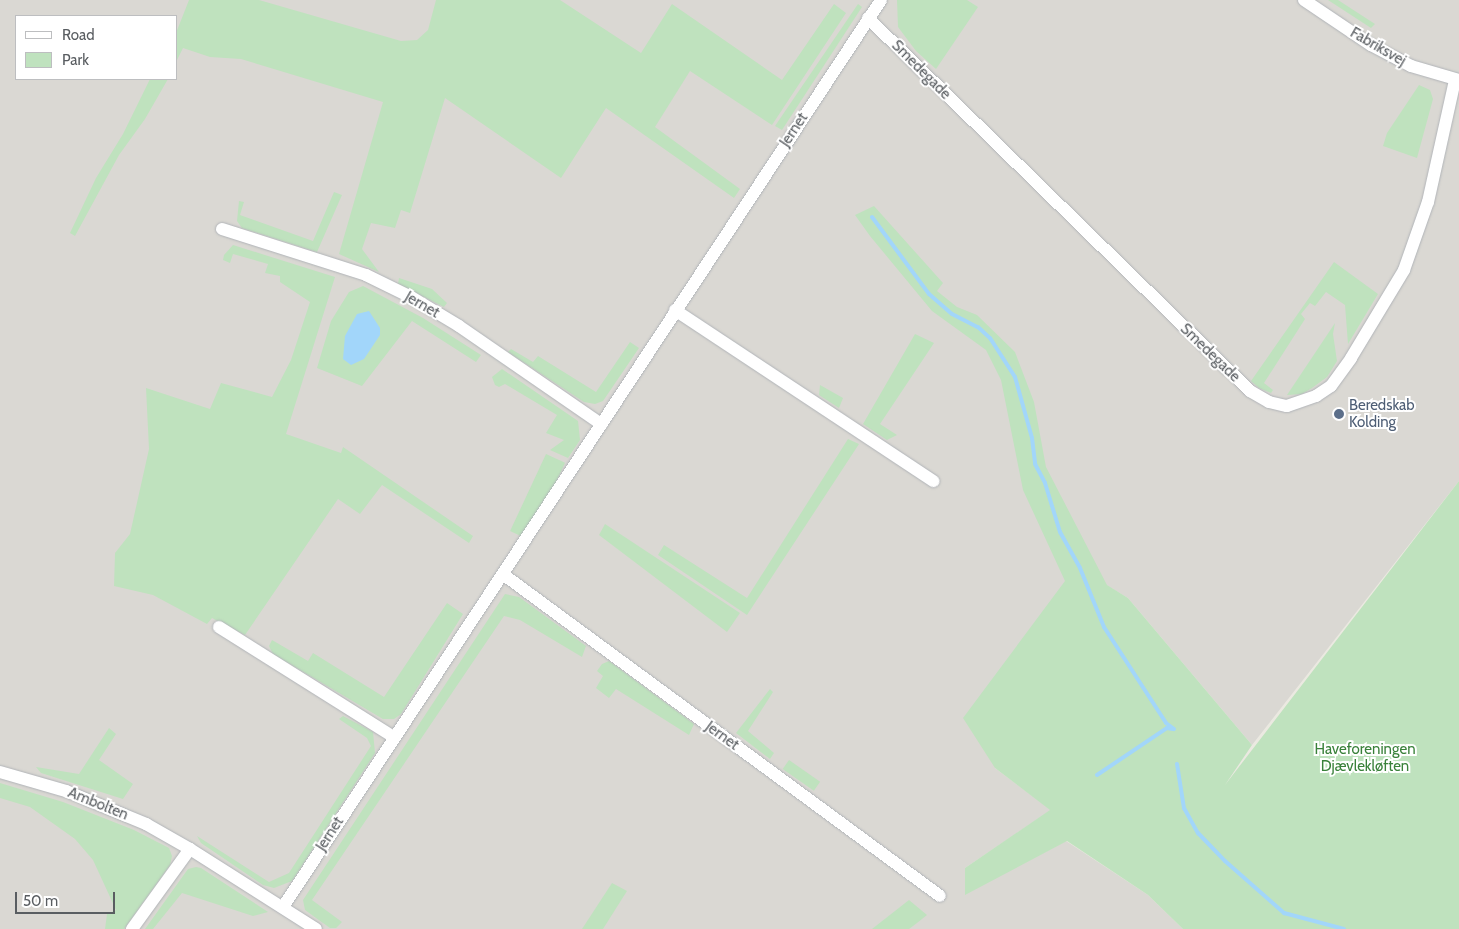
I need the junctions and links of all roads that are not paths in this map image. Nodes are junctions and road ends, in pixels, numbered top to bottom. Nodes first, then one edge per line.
1 (881, 0) edge
2 (1304, 0) edge
3 (868, 18) junction
4 (1457, 80) edge
5 (222, 229) dead end
6 (675, 310) junction
7 (601, 424) junction
8 (933, 481) dead end
9 (504, 575) junction
10 (219, 627) dead end
11 (394, 736) junction
12 (0, 772) edge
13 (190, 849) junction
14 (940, 896) dead end
15 (283, 907) junction
16 (132, 929) edge
17 (316, 929) edge

1 - 3 street, Jernet
2 - 4 street, Fabriksvej
3 - 4 street, Smedegade
3 - 6 street, Jernet
5 - 7 street, Jernet
6 - 7 street, Jernet
6 - 8 street
7 - 9 street, Jernet
9 - 11 street, Jernet
9 - 14 street, Jernet
10 - 11 street
11 - 15 street, Jernet
12 - 13 street, Ambolten
13 - 15 street, Ambolten
13 - 16 street
15 - 17 street, Ambolten

